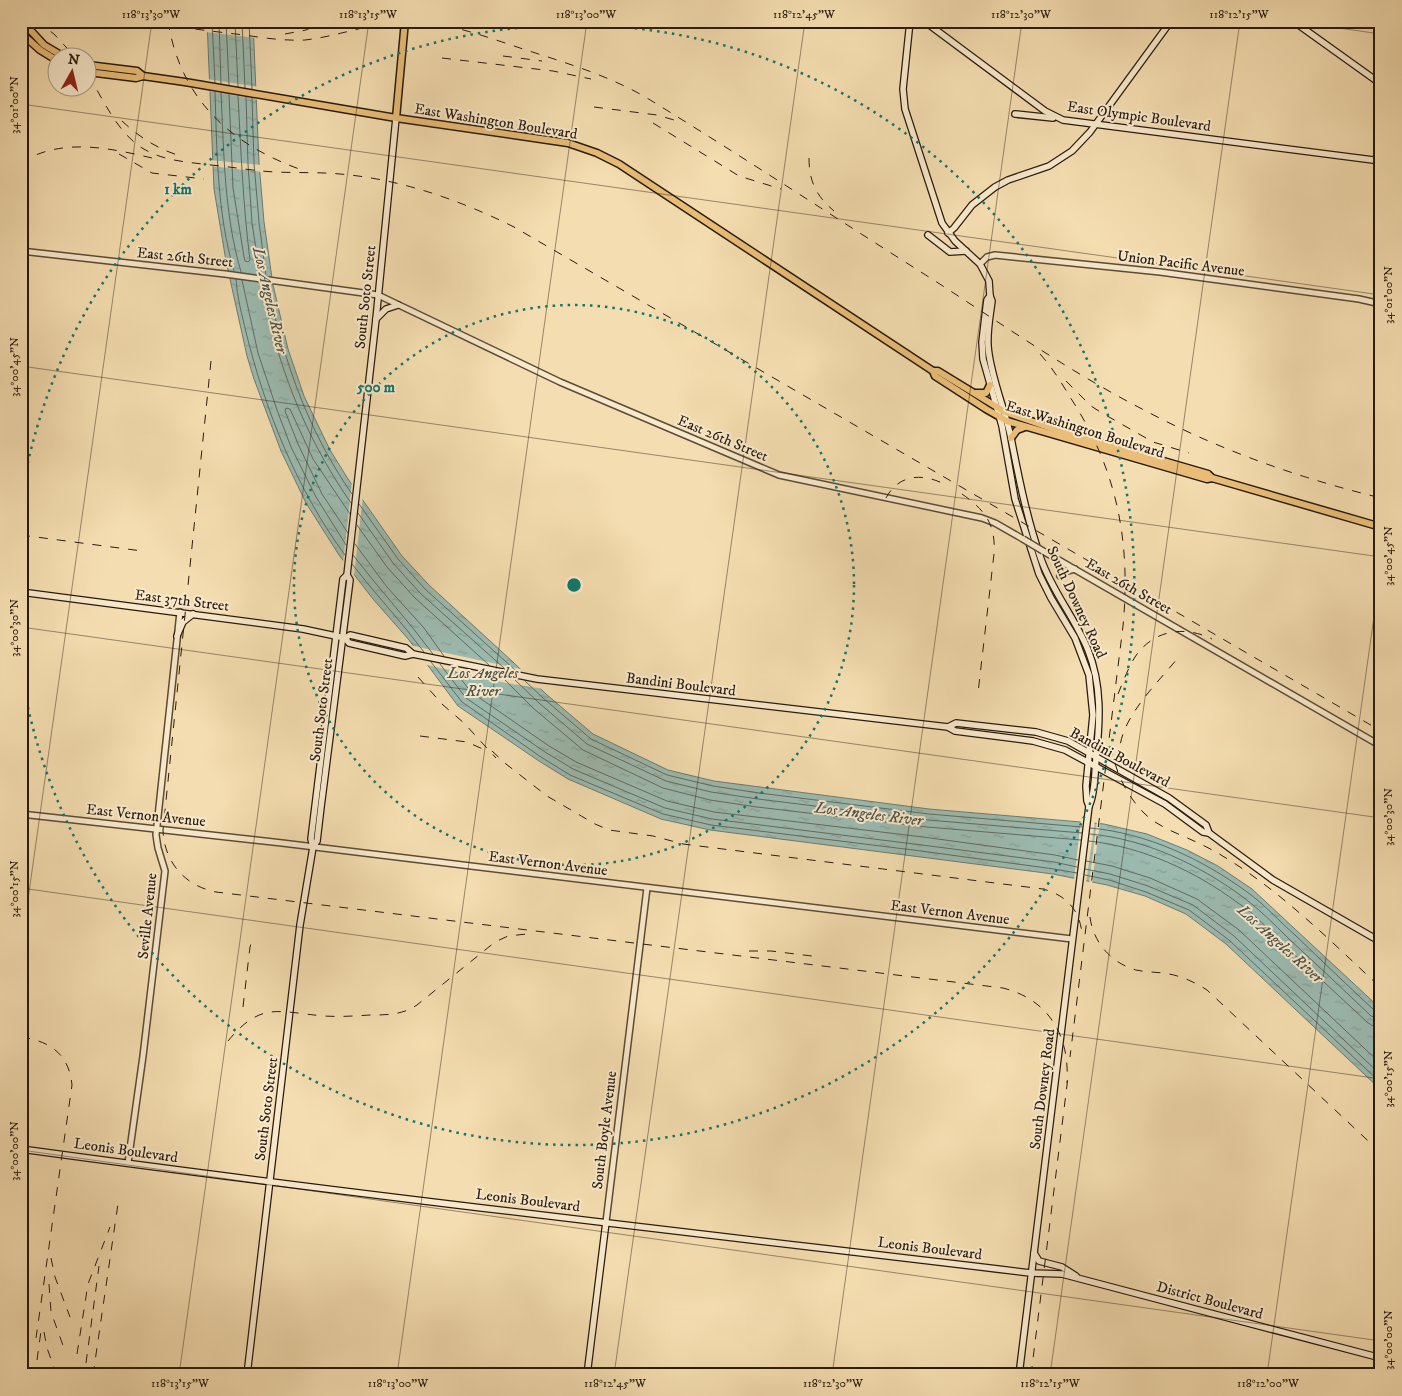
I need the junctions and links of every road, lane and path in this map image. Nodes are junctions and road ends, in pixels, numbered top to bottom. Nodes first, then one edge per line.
1 (22, 21) edge
2 (406, 21) edge
3 (910, 21) edge
4 (924, 21) edge
5 (1171, 21) edge
6 (1293, 21) edge
7 (21, 33) edge
8 (49, 48) edge
9 (21, 52) edge
10 (48, 55) edge
11 (98, 65) edge
12 (98, 73) edge
13 (143, 76) junction
14 (1381, 84) edge
15 (1015, 114) dead end
16 (396, 118) junction
17 (1059, 118) junction
18 (1096, 124) junction
19 (1381, 161) edge
20 (948, 233) junction
21 (928, 235) dead end
22 (966, 251) junction
23 (21, 252) edge
24 (980, 264) junction
25 (378, 295) junction
26 (990, 296) junction
27 (1381, 304) edge
28 (398, 305) junction
29 (376, 319) junction
30 (933, 371) junction
31 (990, 385) junction
32 (972, 392) junction
33 (997, 407) junction
34 (1002, 414) junction
35 (1007, 421) junction
36 (1025, 427) junction
37 (1011, 438) junction
38 (1212, 478) junction
39 (1381, 527) edge
40 (1076, 569) junction
41 (1060, 576) dead end
42 (21, 592) edge
43 (180, 612) junction
44 (193, 614) junction
45 (177, 636) junction
46 (341, 637) junction
47 (948, 727) junction
48 (1381, 746) edge
49 (1090, 753) junction
50 (1096, 757) junction
51 (1089, 762) junction
52 (1095, 765) junction
53 (1105, 770) junction
54 (1094, 781) junction
55 (1089, 806) junction
56 (21, 814) edge
57 (157, 829) junction
58 (1210, 833) junction
59 (313, 847) junction
60 (647, 888) junction
61 (1072, 939) junction
62 (1381, 942) edge
63 (21, 1149) edge
64 (128, 1164) junction
65 (270, 1182) junction
66 (606, 1222) junction
67 (1034, 1253) junction
68 (1031, 1273) junction
69 (1078, 1277) junction
70 (1381, 1358) edge
71 (247, 1375) edge
72 (587, 1375) edge
73 (1019, 1375) edge

1 - 8 main road
2 - 16 main road, South Soto Street
3 - 20 main road
4 - 17 main road, East Olympic Boulevard
5 - 18 main road
6 - 14 main road
7 - 9 main road
7 - 10 main road
11 - 13 main road, East Washington Boulevard
12 - 13 main road, East Washington Boulevard
13 - 16 main road, East Washington Boulevard
15 - 17 main road
16 - 25 main road, South Soto Street
16 - 30 main road, East Washington Boulevard
17 - 18 main road, East Olympic Boulevard
18 - 19 main road, East Olympic Boulevard
18 - 20 main road
20 - 22 main road
21 - 22 main road
22 - 24 main road
23 - 25 street, East 26th Street
24 - 26 main road
24 - 27 street, Union Pacific Avenue
25 - 28 street, East 26th Street
25 - 29 main road, South Soto Street
26 - 31 main road
26 - 34 main road, South Downey Road
28 - 29 main road
28 - 40 street, East 26th Street, bridge
29 - 46 main road, South Soto Street
30 - 32 main road, East Washington Boulevard
30 - 34 main road, East Washington Boulevard
31 - 32 main road
31 - 33 main road
32 - 33 main road, East Washington Boulevard
33 - 34 main road, East Washington Boulevard
34 - 35 main road, East Washington Boulevard
34 - 38 main road, East Washington Boulevard
34 - 49 main road, South Downey Road
35 - 36 main road, East Washington Boulevard
35 - 37 main road, South Downey Road
36 - 37 main road
36 - 38 main road, East Washington Boulevard
37 - 50 main road, South Downey Road
38 - 39 main road, East Washington Boulevard
40 - 41 street
40 - 48 street, East 26th Street
42 - 43 main road, East 37th Street
43 - 44 main road, East 37th Street
43 - 45 street, Seville Avenue
44 - 45 main road
44 - 46 main road, East 37th Street
45 - 57 street, Seville Avenue
46 - 47 main road, Bandini Boulevard
46 - 59 main road, South Soto Street
47 - 49 main road, Bandini Boulevard
47 - 51 main road, Bandini Boulevard
49 - 50 main road, Bandini Boulevard
49 - 51 main road, South Downey Road
50 - 52 main road, South Downey Road
50 - 58 main road, Bandini Boulevard
51 - 52 main road, Bandini Boulevard
51 - 55 main road, South Downey Road
52 - 53 main road, Bandini Boulevard
52 - 54 main road, South Downey Road
53 - 54 main road
53 - 58 main road, Bandini Boulevard
54 - 55 main road, South Downey Road
55 - 61 main road, South Downey Road
56 - 57 street, East Vernon Avenue
57 - 59 street, East Vernon Avenue
57 - 64 street, Seville Avenue
58 - 62 main road, Bandini Boulevard
59 - 60 street, East Vernon Avenue
59 - 65 main road, South Soto Street
60 - 61 street, East Vernon Avenue
60 - 66 street, South Boyle Avenue
61 - 67 main road, South Downey Road
63 - 64 main road, Leonis Boulevard
64 - 65 main road, Leonis Boulevard
65 - 66 main road, Leonis Boulevard
65 - 71 main road, South Soto Street
66 - 68 main road, Leonis Boulevard
66 - 72 main road, South Boyle Avenue
67 - 68 main road, South Downey Road
67 - 69 main road
68 - 69 main road, District Boulevard
68 - 73 main road, South Downey Road
69 - 70 main road, District Boulevard

